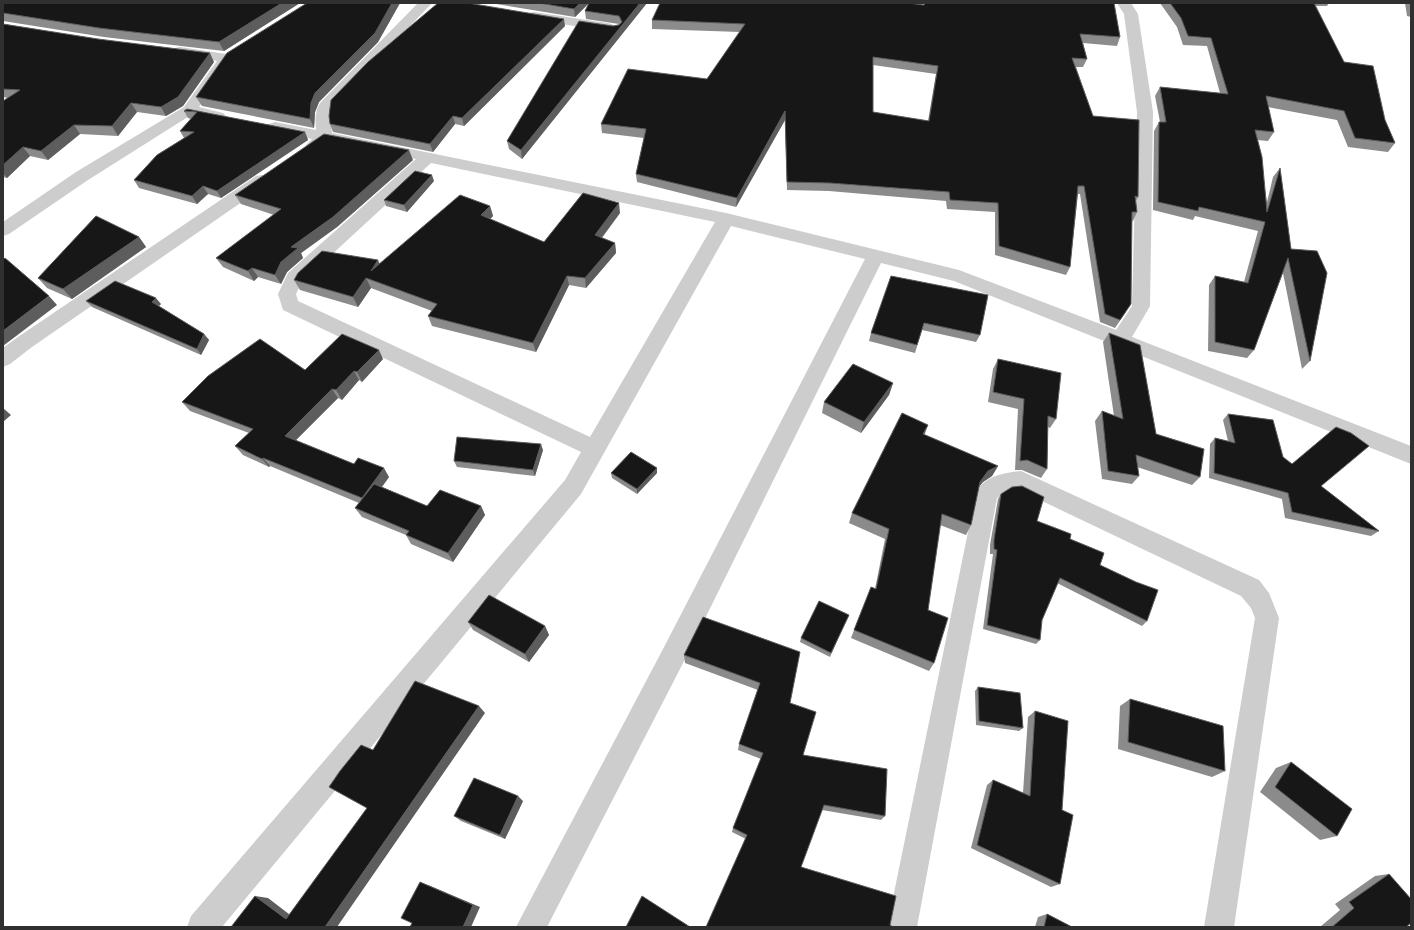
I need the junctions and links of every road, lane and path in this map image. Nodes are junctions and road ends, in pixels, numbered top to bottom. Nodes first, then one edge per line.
1 (425, 3) edge
2 (1124, 3) edge
3 (520, 13) edge
4 (614, 29) edge
5 (166, 49) edge
6 (189, 110) junction
7 (232, 119) edge
8 (262, 124) edge
9 (325, 137) junction
10 (299, 155) edge
11 (428, 157) junction
12 (273, 172) edge
13 (726, 219) junction
14 (3, 230) edge
15 (876, 255) junction
16 (1120, 340) junction
17 (3, 359) edge
18 (595, 449) junction
19 (1411, 455) edge
20 (202, 927) edge
21 (531, 927) edge
22 (902, 927) edge
23 (1219, 927) edge

1 - 9 street
2 - 16 street
3 - 4 street
5 - 6 street
6 - 7 street
6 - 14 street
8 - 9 street
9 - 10 street
9 - 11 street
11 - 13 street
11 - 18 street
12 - 17 street
13 - 15 street
13 - 18 street
15 - 16 street
15 - 21 street
16 - 19 street
18 - 20 street
22 - 23 street

